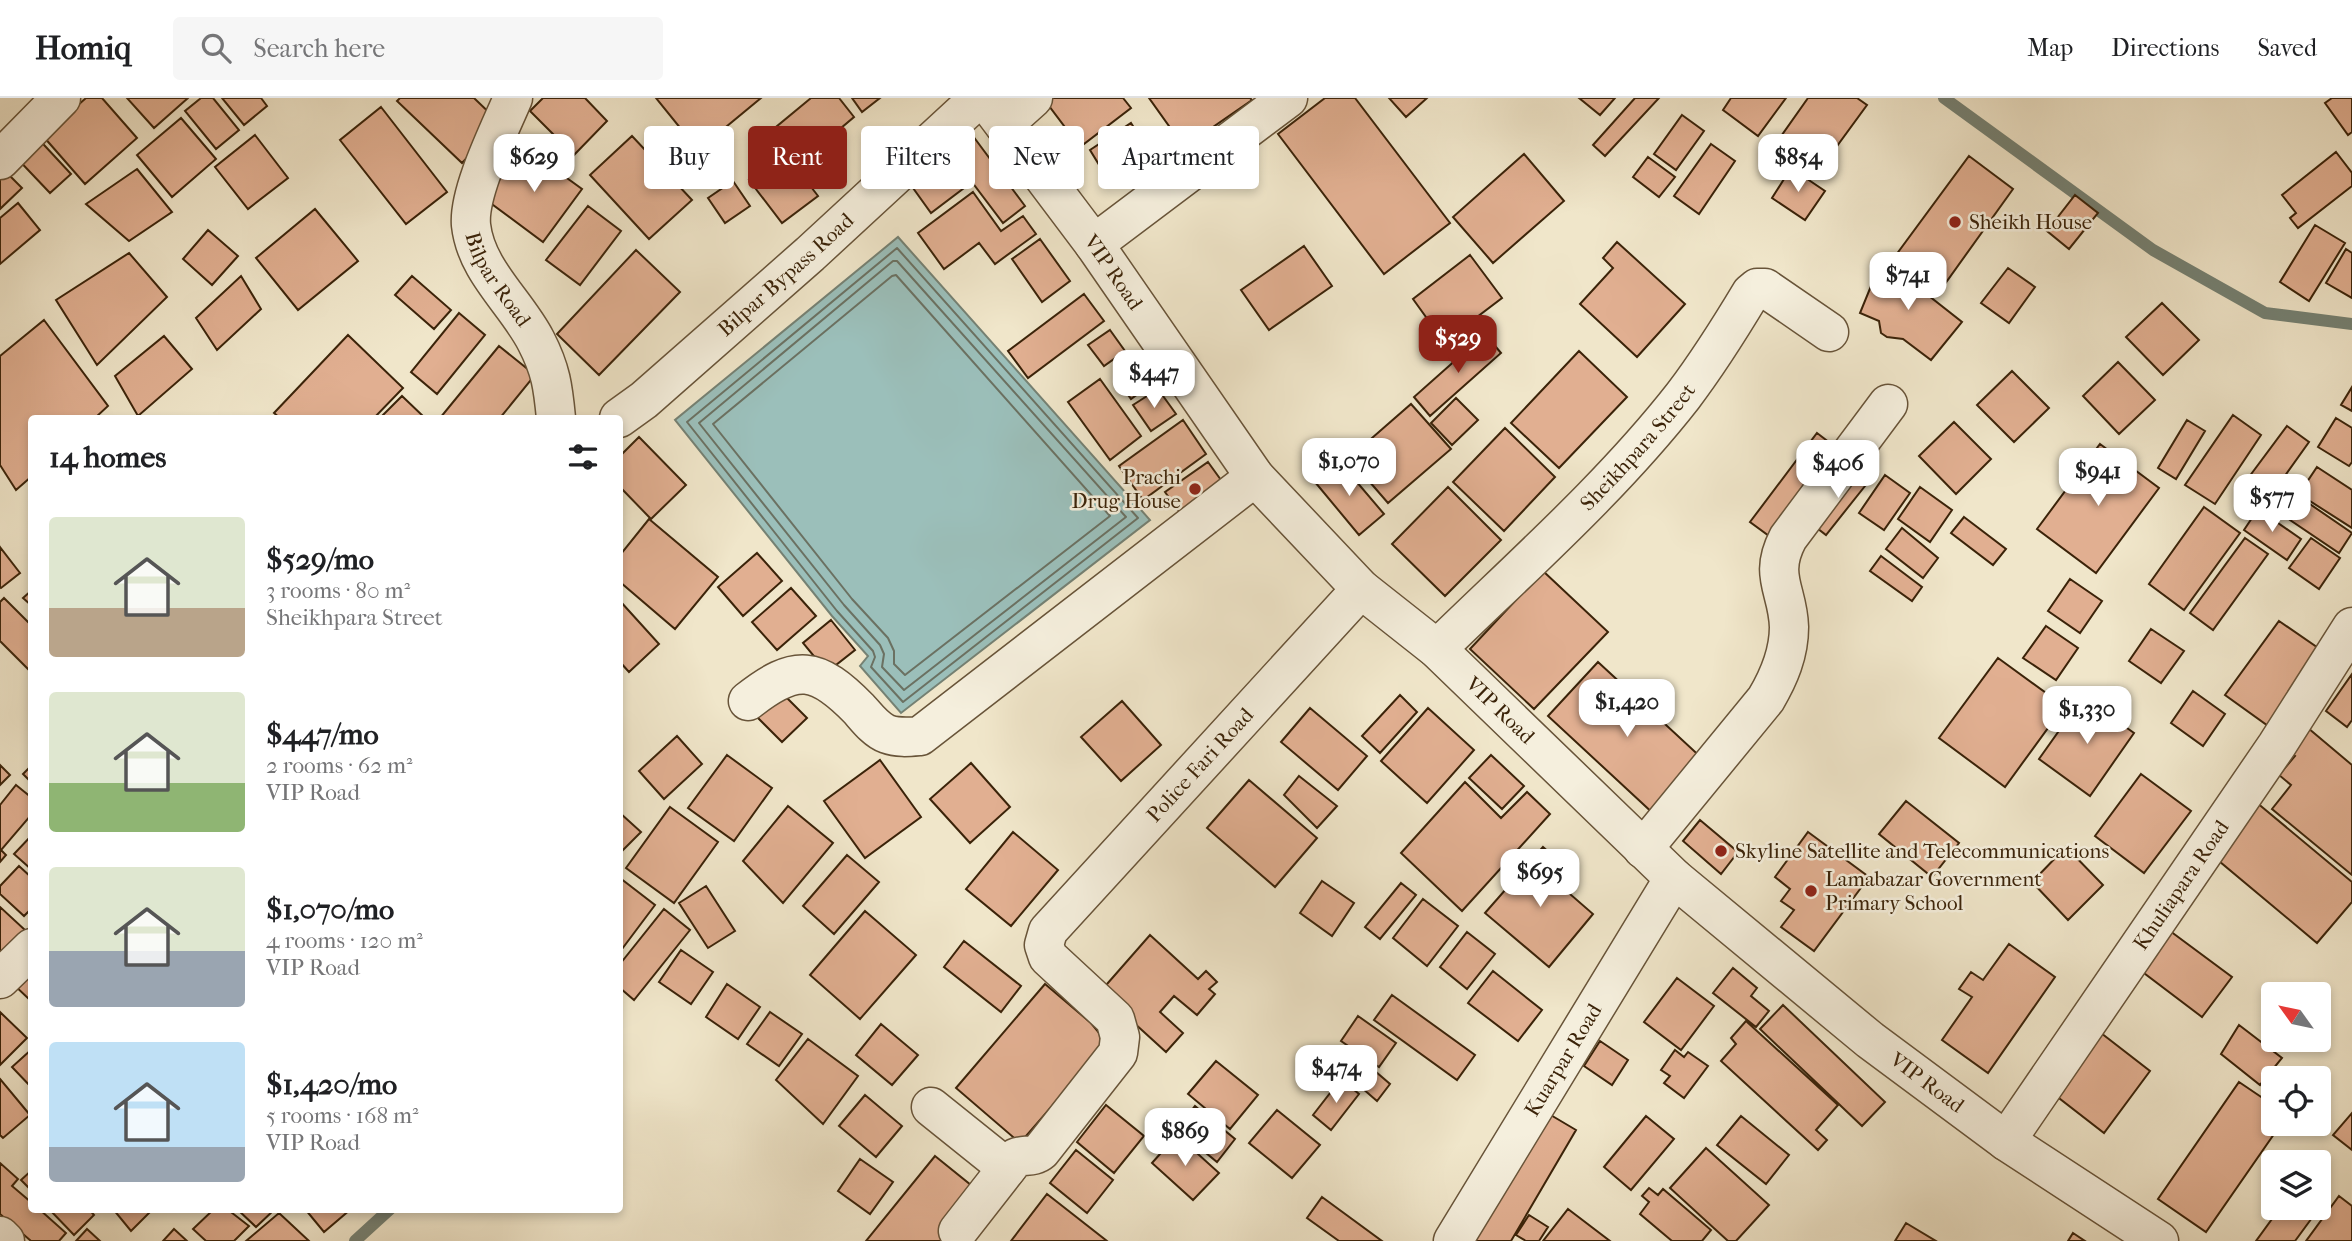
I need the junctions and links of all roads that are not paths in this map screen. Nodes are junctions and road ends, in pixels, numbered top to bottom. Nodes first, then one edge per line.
1 (61, 98) edge
2 (513, 98) edge
3 (1033, 98) edge
4 (1288, 98) edge
5 (989, 107) edge
6 (0, 160) edge
7 (1094, 244) junction
8 (1829, 332) dead end
9 (1888, 404) dead end
10 (556, 415) edge
11 (623, 415) edge
12 (1255, 477) junction
13 (1361, 589) junction
14 (2352, 627) edge
15 (1437, 649) junction
16 (748, 701) dead end
17 (1643, 849) junction
18 (1674, 878) junction
19 (28, 952) edge
20 (0, 978) edge
21 (931, 1107) dead end
22 (2006, 1141) junction
23 (1007, 1168) junction
24 (958, 1231) dead end
25 (0, 1236) edge
26 (5, 1241) edge
27 (1453, 1241) edge
28 (2158, 1241) edge

1 - 6 street
2 - 10 street, Bilpar Road
3 - 5 street, Bilpar Bypass Road
4 - 7 street
5 - 7 street, VIP Road
5 - 11 street, Bilpar Bypass Road
7 - 12 street, VIP Road
8 - 15 street, Sheikhpara Street
9 - 17 street
12 - 13 street, VIP Road
12 - 16 street
13 - 15 street, VIP Road
13 - 23 street, Police Fari Road
14 - 22 street, Khuliapara Road
15 - 17 street, VIP Road
17 - 18 street, VIP Road
18 - 22 street, VIP Road
18 - 27 street, Kuarpar Road
19 - 20 street
21 - 23 street
22 - 28 street, VIP Road
23 - 24 street
25 - 26 street

